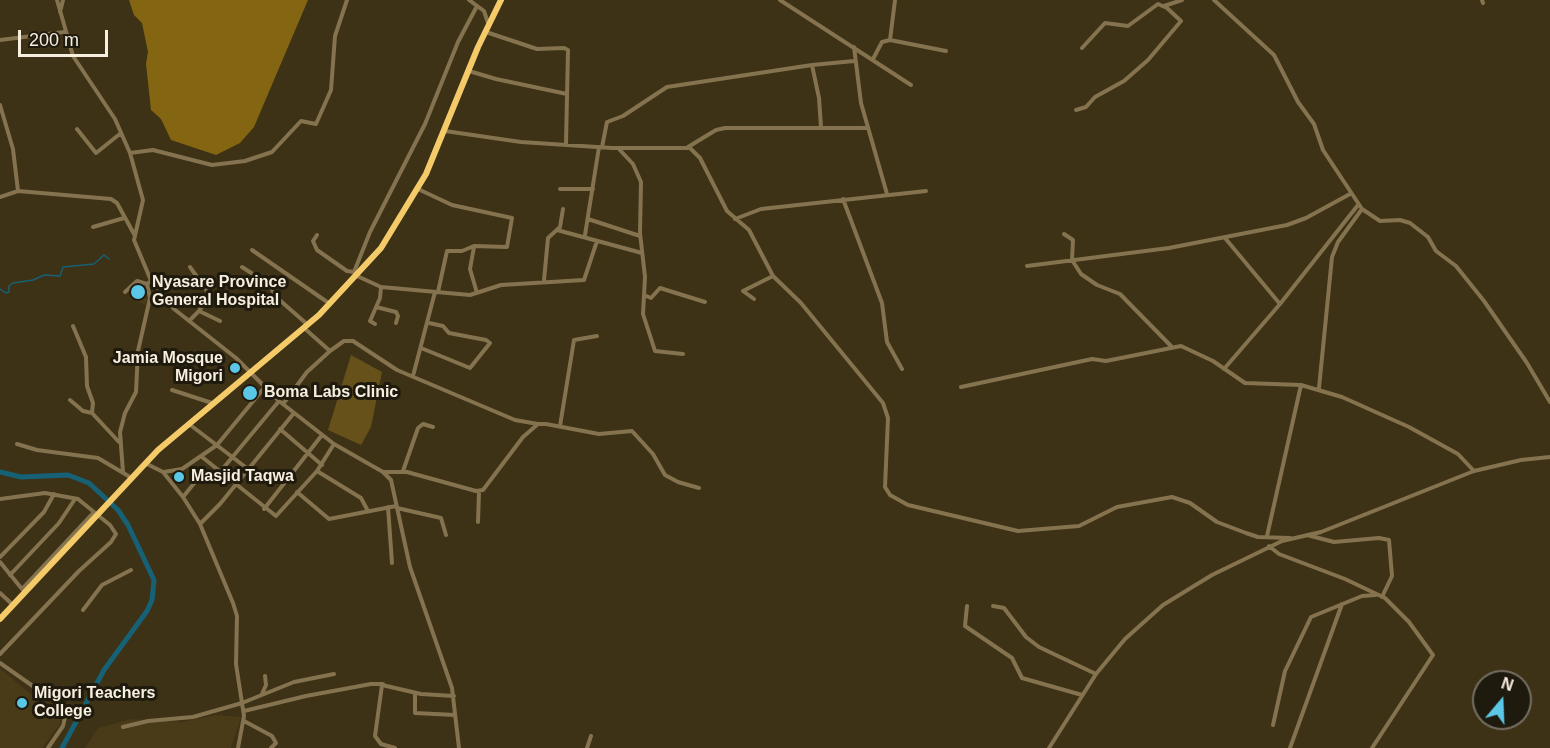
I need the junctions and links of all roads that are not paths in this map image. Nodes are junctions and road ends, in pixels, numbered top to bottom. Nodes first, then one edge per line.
1 (57, 0) edge
2 (63, 0) edge
3 (347, 0) edge
4 (469, 0) edge
5 (501, 0) edge
6 (780, 0) edge
7 (895, 0) edge
8 (1182, 0) edge
9 (1214, 0) edge
10 (478, 3) edge
11 (1164, 6) junction
12 (60, 13) junction
13 (488, 24) junction
14 (64, 32) junction
15 (485, 32) junction
16 (0, 40) edge
17 (890, 40) junction
18 (854, 47) junction
19 (1082, 48) dead end
20 (946, 51) dead end
21 (873, 59) junction
22 (854, 61) junction
23 (812, 65) junction
24 (469, 71) junction
25 (911, 85) dead end
26 (567, 94) junction
27 (0, 105) edge
28 (1076, 110) dead end
29 (821, 127) junction
30 (867, 128) junction
31 (77, 129) dead end
32 (445, 131) junction
33 (121, 133) junction
34 (566, 144) junction
35 (601, 147) junction
36 (688, 147) junction
37 (620, 148) junction
38 (130, 153) junction
39 (418, 189) junction
40 (560, 189) dead end
41 (592, 189) junction
42 (18, 190) junction
43 (926, 191) dead end
44 (887, 194) junction
45 (1350, 194) junction
46 (0, 197) edge
47 (843, 199) junction
48 (1358, 205) junction
49 (563, 209) dead end
50 (1362, 209) junction
51 (124, 218) junction
52 (588, 219) junction
53 (735, 219) junction
54 (93, 227) dead end
55 (557, 230) junction
56 (134, 234) junction
57 (1064, 234) dead end
58 (317, 235) dead end
59 (585, 235) junction
60 (640, 236) junction
61 (1226, 238) junction
62 (597, 241) junction
63 (474, 246) junction
64 (252, 250) dead end
65 (642, 253) junction
66 (1072, 260) junction
67 (1027, 266) dead end
68 (190, 267) dead end
69 (242, 267) dead end
70 (356, 274) junction
71 (773, 276) junction
72 (544, 280) junction
73 (149, 282) junction
74 (381, 287) junction
75 (125, 292) dead end
76 (437, 292) junction
77 (477, 293) junction
78 (644, 295) junction
79 (754, 298) dead end
80 (705, 303) dead end
81 (1280, 304) junction
82 (330, 305) junction
83 (376, 307) junction
84 (199, 311) junction
85 (189, 321) junction
86 (220, 321) dead end
87 (396, 323) dead end
88 (429, 323) junction
89 (375, 324) dead end
90 (73, 326) dead end
91 (306, 327) junction
92 (597, 336) dead end
93 (1172, 347) junction
94 (421, 348) junction
95 (330, 351) junction
96 (683, 354) dead end
97 (902, 369) dead end
98 (1224, 369) junction
99 (250, 373) junction
100 (413, 376) junction
101 (1301, 385) junction
102 (961, 387) dead end
103 (264, 388) junction
104 (1319, 388) junction
105 (172, 390) dead end
106 (70, 400) dead end
107 (1550, 402) edge
108 (212, 403) junction
109 (281, 403) junction
110 (92, 413) junction
111 (294, 413) junction
112 (188, 423) junction
113 (540, 424) junction
114 (560, 426) junction
115 (433, 427) dead end
116 (280, 429) junction
117 (322, 435) junction
118 (119, 442) junction
119 (17, 444) dead end
120 (334, 444) junction
121 (217, 445) junction
122 (307, 453) junction
123 (202, 457) junction
124 (233, 458) junction
125 (1550, 458) edge
126 (145, 463) junction
127 (322, 465) junction
128 (248, 469) junction
129 (317, 471) junction
130 (403, 471) junction
131 (1474, 471) junction
132 (123, 472) junction
133 (163, 472) junction
134 (220, 472) junction
135 (383, 472) junction
136 (200, 476) dead end
137 (130, 477) junction
138 (235, 485) junction
139 (699, 488) dead end
140 (297, 492) junction
141 (479, 492) junction
142 (54, 494) junction
143 (183, 497) junction
144 (0, 499) edge
145 (75, 499) junction
146 (388, 507) junction
147 (397, 507) junction
148 (264, 509) junction
149 (368, 511) junction
150 (96, 514) junction
151 (478, 522) dead end
152 (200, 524) junction
153 (446, 535) dead end
154 (1307, 535) junction
155 (1267, 536) junction
156 (1290, 538) junction
157 (1269, 546) junction
158 (0, 559) edge
159 (392, 563) dead end
160 (131, 570) dead end
161 (10, 575) junction
162 (24, 591) junction
163 (0, 593) edge
164 (1381, 596) junction
165 (1342, 604) junction
166 (13, 606) junction
167 (967, 606) dead end
168 (993, 606) dead end
169 (83, 610) dead end
170 (0, 619) edge
171 (0, 654) edge
172 (0, 663) edge
173 (334, 674) dead end
174 (1096, 674) junction
175 (265, 676) dead end
176 (384, 685) junction
177 (266, 686) junction
178 (271, 691) junction
179 (415, 693) junction
180 (261, 695) junction
181 (1082, 695) junction
182 (454, 696) junction
183 (242, 703) junction
184 (244, 711) junction
185 (455, 716) junction
186 (244, 721) junction
187 (1273, 724) dead end
188 (123, 727) dead end
189 (591, 736) dead end
190 (273, 747) edge
191 (48, 748) edge
192 (238, 748) edge
193 (395, 748) edge
194 (459, 748) edge
195 (587, 748) edge
196 (1048, 748) edge
197 (1290, 748) edge
198 (1372, 748) edge

1 - 12 street
2 - 12 street
3 - 38 street
4 - 10 street
5 - 13 highway
6 - 18 street
7 - 17 street
8 - 11 street
9 - 45 street
10 - 13 street
10 - 70 street
11 - 19 street
11 - 28 street
12 - 14 street
13 - 15 highway
14 - 16 street
14 - 33 street
15 - 24 highway
15 - 26 street
17 - 20 street
17 - 21 street
18 - 21 street
18 - 22 street
21 - 25 street
22 - 23 street
22 - 30 street
23 - 29 street
23 - 35 street
24 - 26 street
24 - 32 highway
26 - 34 street
27 - 42 street
29 - 30 street
29 - 36 street
30 - 44 street
31 - 33 street
32 - 34 street
32 - 39 highway
33 - 38 street
34 - 35 street
35 - 37 street
35 - 41 street
36 - 37 street
36 - 53 street
37 - 60 street
38 - 56 street
39 - 63 street
39 - 70 highway
40 - 41 street
41 - 52 street
42 - 46 street
42 - 51 street
43 - 44 street
44 - 47 street
45 - 48 street
45 - 61 street
47 - 53 street
47 - 97 street
48 - 50 street
48 - 81 street
49 - 55 street
50 - 104 street
50 - 107 street
51 - 54 street
51 - 56 street
52 - 59 street
52 - 60 street
53 - 71 street
55 - 59 street
55 - 72 street
56 - 73 street
57 - 66 street
58 - 70 street
59 - 62 street
60 - 65 street
61 - 66 street
61 - 81 street
62 - 65 street
62 - 72 street
63 - 76 street
63 - 77 street
64 - 82 street
65 - 78 street
66 - 67 street
66 - 93 street
68 - 84 street
69 - 91 street
70 - 74 street
70 - 82 highway
71 - 79 street
71 - 155 street
72 - 77 street
73 - 75 street
73 - 85 street
73 - 118 street
74 - 76 street
74 - 83 street
76 - 77 street
76 - 88 street
78 - 80 street
78 - 96 street
81 - 98 street
82 - 91 highway
83 - 87 street
83 - 89 street
84 - 85 street
84 - 86 street
85 - 99 street
88 - 94 street
88 - 94 street
90 - 110 street
91 - 95 street
91 - 99 highway
92 - 114 street
93 - 98 street
93 - 102 street
94 - 100 street
95 - 100 street
95 - 109 street
98 - 101 street
99 - 103 street
99 - 108 highway
100 - 113 street
101 - 104 street
101 - 155 street
103 - 109 street
103 - 121 street
104 - 131 street
105 - 108 street
106 - 110 street
108 - 112 highway
109 - 111 street
109 - 124 street
110 - 118 street
111 - 116 street
111 - 117 street
112 - 121 street
112 - 126 highway
113 - 114 street
113 - 141 street
114 - 139 street
115 - 130 street
116 - 122 street
116 - 128 street
117 - 120 street
117 - 122 street
118 - 132 street
119 - 132 street
120 - 127 street
120 - 135 street
121 - 123 street
121 - 124 street
122 - 127 street
122 - 148 street
123 - 133 street
123 - 134 street
124 - 128 street
124 - 134 street
125 - 131 street
126 - 133 street
126 - 137 highway
127 - 129 street
128 - 138 street
129 - 140 street
129 - 149 street
130 - 135 street
130 - 141 street
131 - 154 street
132 - 137 street
133 - 143 street
134 - 138 street
135 - 147 street
136 - 143 street
137 - 150 highway
138 - 148 street
138 - 152 street
140 - 148 street
140 - 149 street
141 - 151 street
142 - 144 street
142 - 145 street
142 - 158 street
143 - 152 street
145 - 150 street
145 - 161 street
146 - 147 street
146 - 149 street
146 - 159 street
147 - 153 street
147 - 182 street
150 - 162 highway
150 - 171 street
152 - 183 street
154 - 156 street
154 - 164 street
155 - 156 street
156 - 157 street
157 - 164 street
157 - 174 street
158 - 161 street
160 - 169 street
161 - 162 street
162 - 166 highway
163 - 166 street
164 - 165 street
164 - 198 street
165 - 187 street
165 - 197 street
166 - 170 highway
167 - 181 street
168 - 174 street
172 - 191 street
173 - 178 street
174 - 181 street
175 - 177 street
176 - 179 street
176 - 184 street
176 - 193 street
177 - 178 street
177 - 180 street
178 - 180 street
179 - 182 street
179 - 185 street
180 - 183 street
181 - 196 street
182 - 185 street
183 - 184 street
183 - 188 street
184 - 186 street
185 - 194 street
186 - 190 street
186 - 192 street
189 - 195 street

